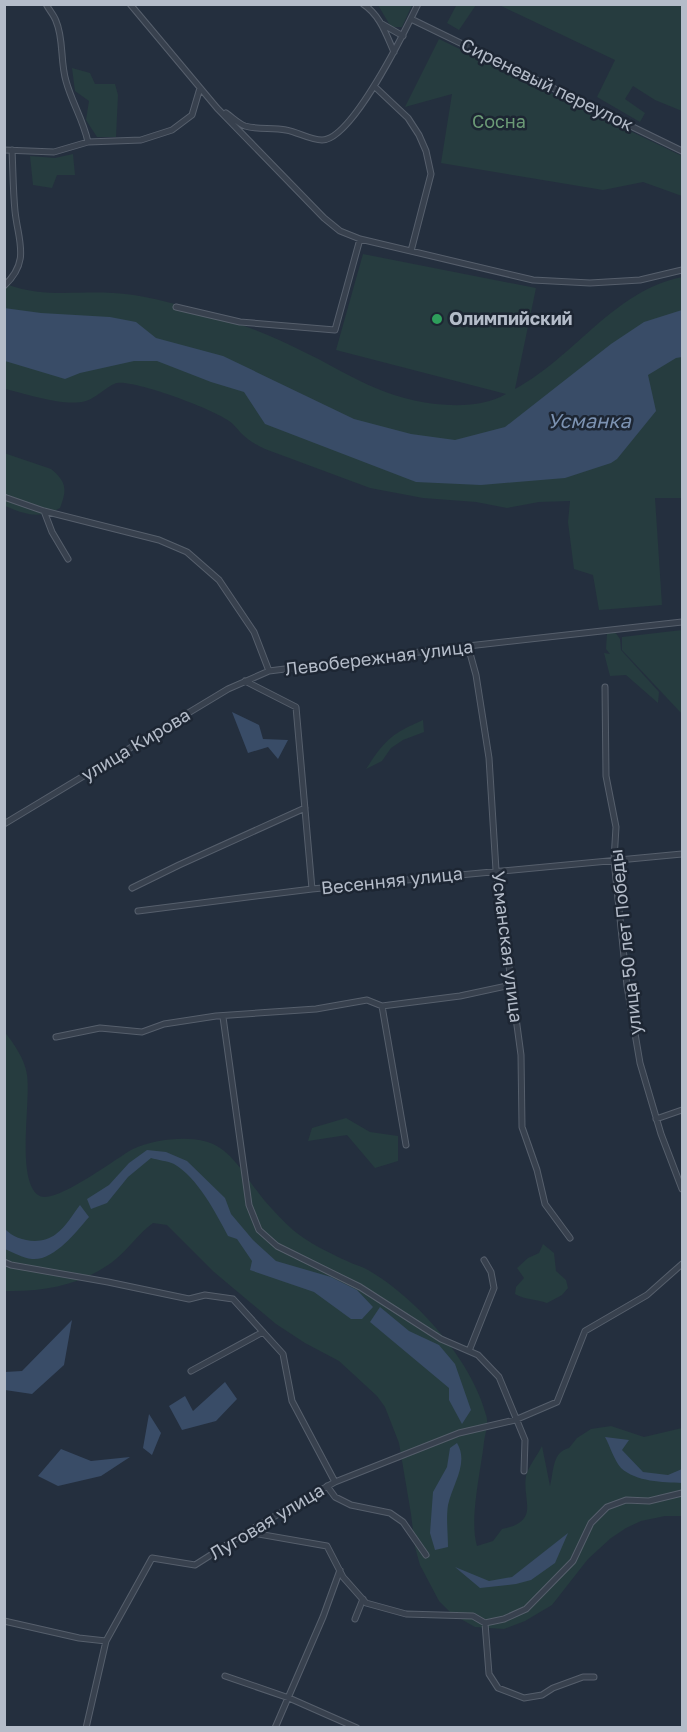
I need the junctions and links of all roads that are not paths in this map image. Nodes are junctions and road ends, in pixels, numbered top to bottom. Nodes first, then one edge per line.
1 (46, 4) edge
2 (130, 4) edge
3 (363, 4) edge
4 (418, 4) edge
5 (411, 19) junction
6 (382, 24) junction
7 (404, 36) junction
8 (394, 52) junction
9 (374, 86) junction
10 (200, 88) junction
11 (382, 93) junction
12 (369, 94) junction
13 (217, 108) junction
14 (88, 142) junction
15 (4, 150) edge
16 (12, 150) junction
17 (682, 151) edge
18 (360, 239) junction
19 (411, 251) junction
20 (682, 270) edge
21 (4, 286) edge
22 (176, 307) dead end
23 (4, 496) edge
24 (44, 511) junction
25 (68, 559) dead end
26 (682, 622) edge
27 (468, 646) junction
28 (269, 672) junction
29 (245, 681) junction
30 (605, 687) dead end
31 (305, 808) junction
32 (4, 824) edge
33 (682, 854) edge
34 (614, 860) junction
35 (496, 870) junction
36 (132, 888) dead end
37 (312, 889) junction
38 (138, 911) dead end
39 (511, 985) junction
40 (382, 1006) junction
41 (223, 1017) junction
42 (56, 1037) dead end
43 (682, 1110) edge
44 (656, 1119) junction
45 (406, 1145) dead end
46 (682, 1189) edge
47 (570, 1238) dead end
48 (484, 1260) dead end
49 (4, 1262) edge
50 (682, 1264) edge
51 (263, 1332) junction
52 (469, 1351) junction
53 (191, 1371) dead end
54 (515, 1420) junction
55 (524, 1471) dead end
56 (335, 1482) junction
57 (327, 1486) junction
58 (682, 1493) edge
59 (247, 1532) junction
60 (426, 1555) dead end
61 (340, 1570) junction
62 (363, 1599) junction
63 (355, 1619) dead end
64 (4, 1621) edge
65 (485, 1623) junction
66 (106, 1641) junction
67 (225, 1676) dead end
68 (594, 1677) dead end
69 (289, 1698) junction
70 (86, 1728) edge
71 (275, 1728) edge
72 (357, 1728) edge

1 - 14 street
2 - 10 street
3 - 6 street
4 - 5 street
5 - 7 street
5 - 17 street, Сиреневый переулок
6 - 7 street
6 - 8 street
7 - 8 street
8 - 9 street
9 - 11 street
9 - 12 street
10 - 13 street
10 - 14 street
11 - 12 street
11 - 19 street
12 - 13 street
13 - 18 street
14 - 16 street
15 - 16 street
16 - 21 street
18 - 19 street
18 - 22 street
19 - 20 street
23 - 24 street, Левобережная улица
24 - 25 street
24 - 28 street, Левобережная улица
26 - 27 street, Левобережная улица
27 - 28 street, Левобережная улица
27 - 35 street, Усманская улица
28 - 29 street, улица Кирова
29 - 31 street
29 - 32 street, улица Кирова
30 - 34 street, улица 50 лет Победы
31 - 36 street
31 - 37 street
33 - 34 street, Весенняя улица
34 - 35 street, Весенняя улица
34 - 44 street, улица 50 лет Победы
35 - 37 street, Весенняя улица
35 - 39 street, Усманская улица
37 - 38 street, Весенняя улица
39 - 40 street
39 - 47 street, Усманская улица
40 - 41 street
40 - 45 street
41 - 42 street
41 - 52 street
43 - 44 street
44 - 46 street, улица 50 лет Победы
48 - 52 street
49 - 51 street, Луговая улица
50 - 54 street, Луговая улица
51 - 53 street
51 - 56 street, Луговая улица
52 - 54 street
54 - 55 street
54 - 56 street, Луговая улица
56 - 57 street, Луговая улица
57 - 59 street, Луговая улица
57 - 60 street
58 - 65 street
59 - 61 street
59 - 66 street, Луговая улица
61 - 62 street
61 - 69 street
62 - 63 street
62 - 65 street
64 - 66 street
65 - 68 street
66 - 70 street, Луговая улица
67 - 69 street
69 - 71 street
69 - 72 street

